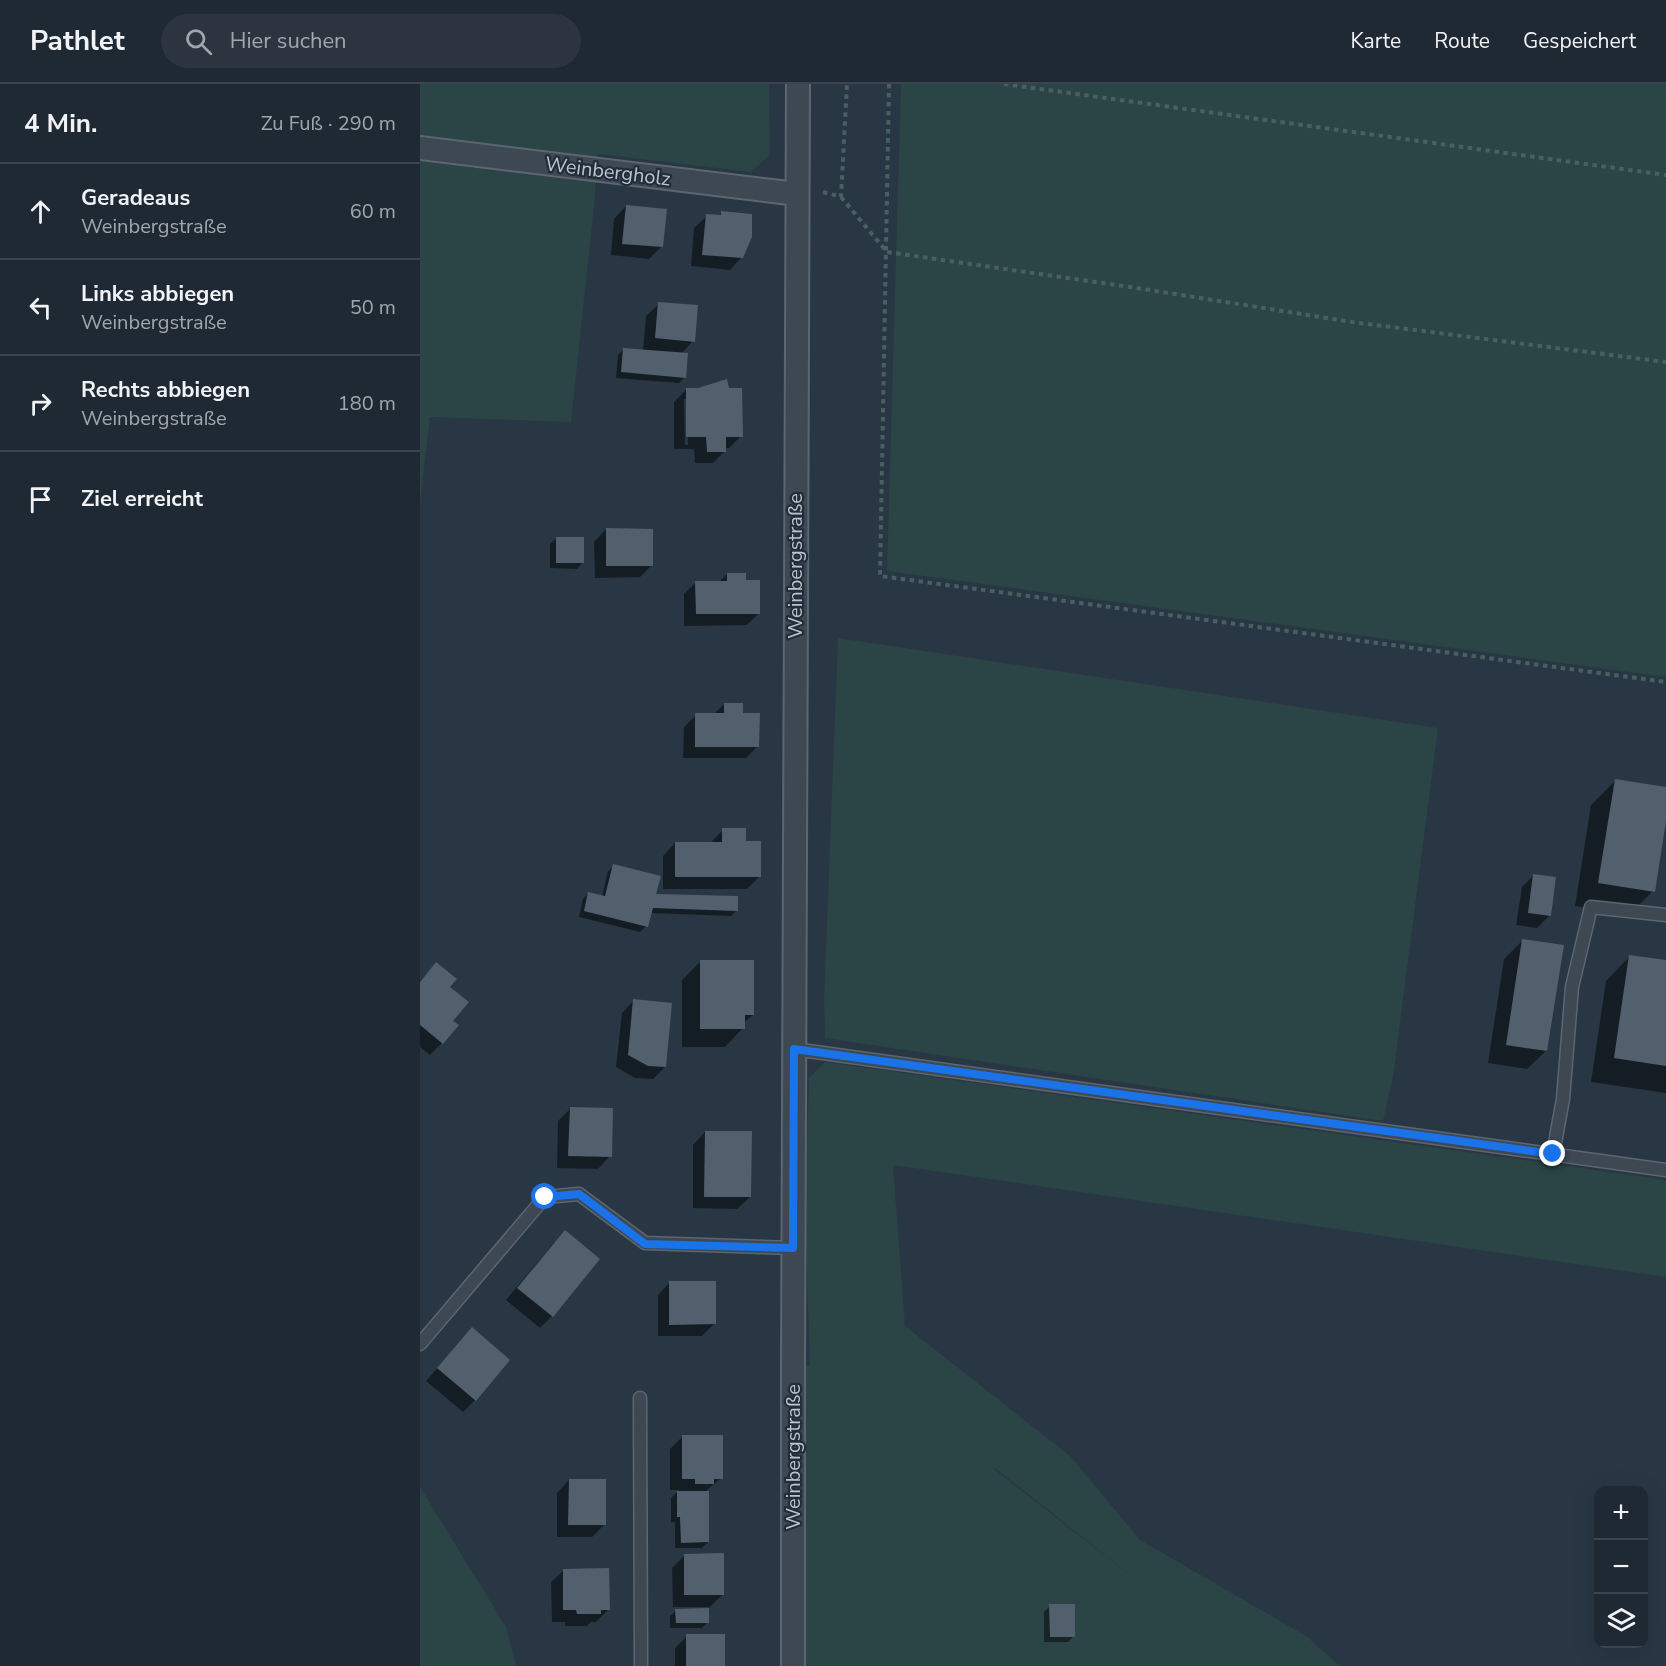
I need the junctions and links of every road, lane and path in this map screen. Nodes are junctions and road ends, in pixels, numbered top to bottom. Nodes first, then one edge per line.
1 (798, 84) edge
2 (847, 84) edge
3 (890, 84) edge
4 (1004, 84) edge
5 (420, 148) edge
6 (1666, 175) edge
7 (797, 194) junction
8 (841, 197) junction
9 (887, 252) junction
10 (1666, 362) edge
11 (1666, 682) edge
12 (1666, 915) edge
13 (794, 1049) junction
14 (1553, 1154) junction
15 (1666, 1170) edge
16 (793, 1248) junction
17 (420, 1344) edge
18 (640, 1398) dead end
19 (641, 1666) edge
20 (793, 1666) edge

1 - 7 street, Weinbergstraße
2 - 8 path
3 - 9 path
4 - 6 path
5 - 7 street, Weinbergholz
7 - 8 path
7 - 13 street, Weinbergstraße
8 - 9 path
9 - 10 path
9 - 11 path
12 - 14 lane
13 - 14 lane
13 - 16 street, Weinbergstraße
14 - 15 lane
16 - 17 lane
16 - 20 street, Weinbergstraße
18 - 19 lane

